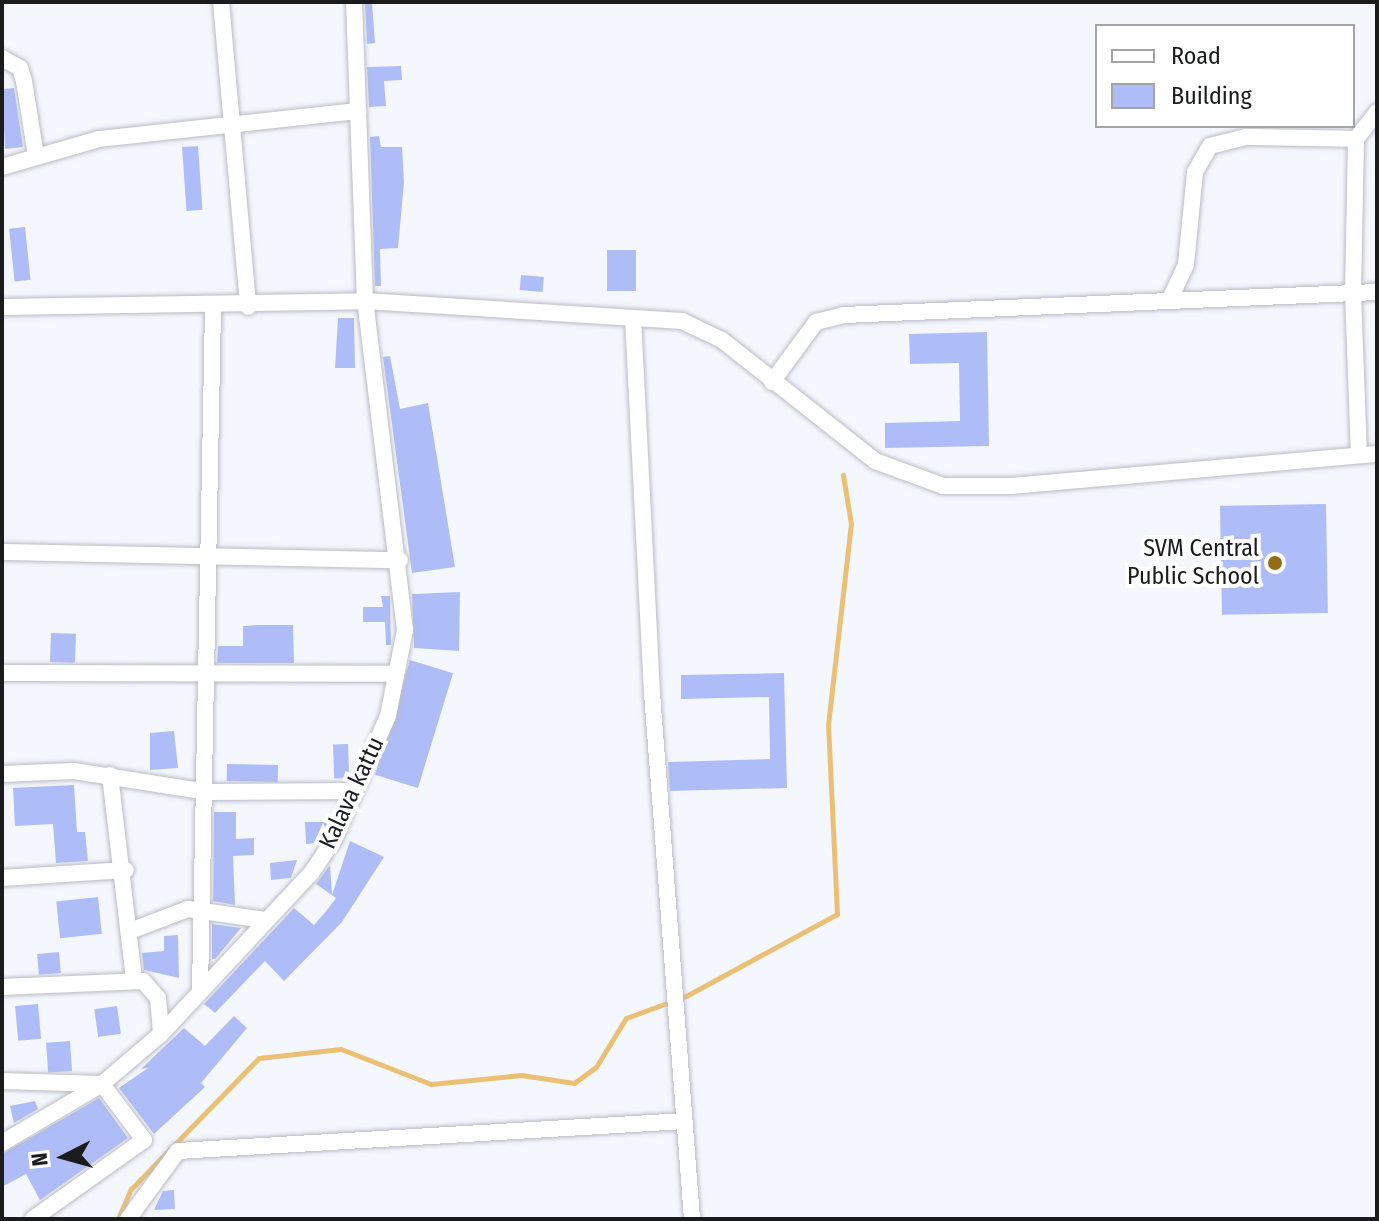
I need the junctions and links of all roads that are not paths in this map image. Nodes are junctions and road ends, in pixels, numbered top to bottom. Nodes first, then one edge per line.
1 (221, 2) edge
2 (354, 2) edge
3 (2, 58) edge
4 (358, 111) junction
5 (1377, 112) edge
6 (231, 123) junction
7 (1356, 139) junction
8 (36, 156) junction
9 (2, 167) edge
10 (1377, 292) edge
11 (1353, 293) junction
12 (1170, 299) junction
13 (365, 301) junction
14 (2, 307) edge
15 (248, 307) junction
16 (213, 308) junction
17 (633, 318) junction
18 (772, 382) junction
19 (1377, 454) edge
20 (1359, 455) junction
21 (2, 552) edge
22 (212, 556) junction
23 (400, 560) junction
24 (2, 673) edge
25 (396, 674) junction
26 (210, 677) junction
27 (2, 774) edge
28 (110, 775) junction
29 (355, 791) junction
30 (208, 792) junction
31 (126, 870) junction
32 (2, 878) edge
33 (205, 908) junction
34 (265, 920) junction
35 (130, 931) junction
36 (134, 978) junction
37 (2, 987) edge
38 (200, 991) junction
39 (161, 1034) junction
40 (2, 1081) edge
41 (102, 1084) junction
42 (684, 1121) junction
43 (2, 1143) edge
44 (156, 1153) junction
45 (33, 1219) edge
46 (128, 1219) edge
47 (692, 1219) edge

1 - 6 street
2 - 4 street, Kalava kattu
3 - 8 street
4 - 6 street
4 - 13 street, Kalava kattu
5 - 7 street
6 - 8 street
6 - 15 street
7 - 11 street
7 - 12 street
8 - 9 street
10 - 11 street
11 - 12 street
11 - 20 street
12 - 18 street
13 - 15 street
13 - 17 street
13 - 23 street, Kalava kattu
14 - 16 street
15 - 16 street
16 - 22 street
17 - 18 street
17 - 42 street
18 - 20 street
19 - 20 street
21 - 22 street
22 - 23 street
22 - 26 street
23 - 25 street, Kalava kattu
24 - 26 street
25 - 26 street
25 - 29 street, Kalava kattu
26 - 30 street
27 - 28 street
28 - 30 street
28 - 31 street
29 - 30 street
29 - 34 street, Kalava kattu
30 - 33 street
31 - 32 street
31 - 35 street
33 - 34 street
33 - 35 street
33 - 38 street
34 - 38 street, Kalava kattu
35 - 36 street
36 - 37 street
36 - 39 street
38 - 39 street, Kalava kattu
39 - 41 street, Kalava kattu
40 - 41 street
41 - 43 street, Kalava kattu
41 - 44 street
42 - 44 street
42 - 47 street
44 - 45 street
44 - 46 street

